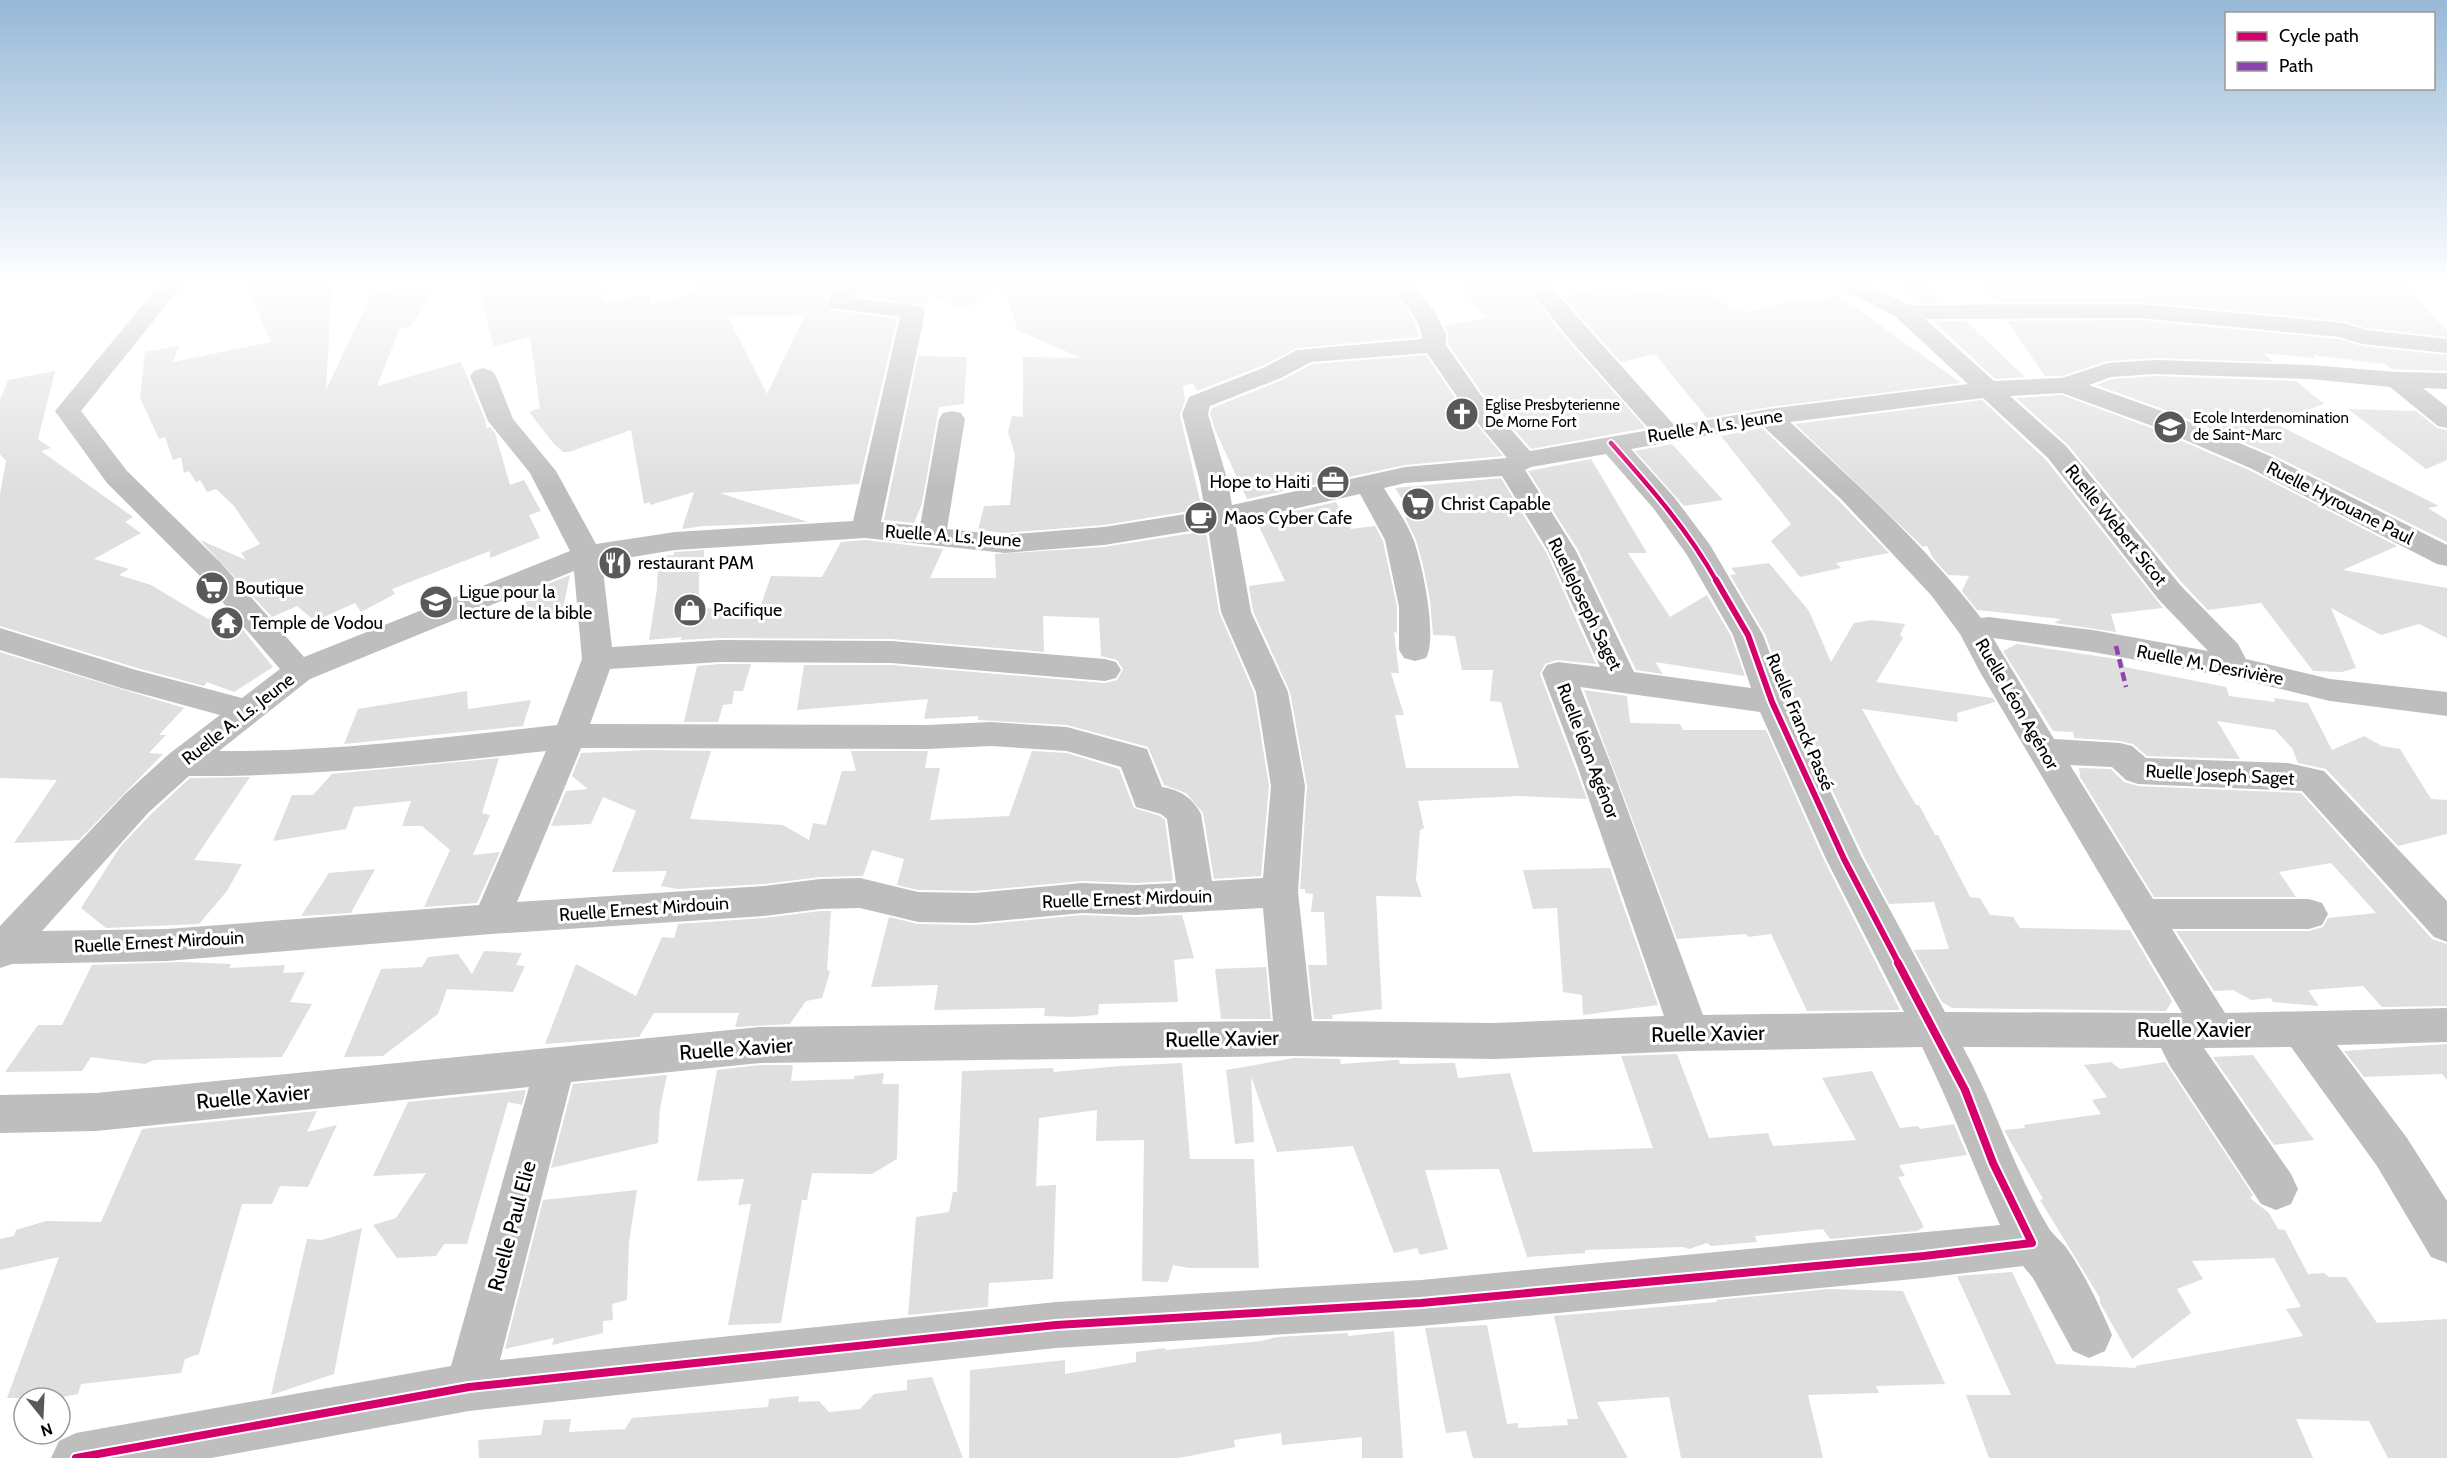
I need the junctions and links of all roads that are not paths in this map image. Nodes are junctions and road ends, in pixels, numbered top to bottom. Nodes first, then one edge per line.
1 (116, 352) edge
2 (904, 352) edge
3 (1344, 352) edge
4 (1439, 352) edge
5 (1594, 352) edge
6 (1949, 352) edge
7 (483, 376) dead end
8 (2397, 380) junction
9 (2447, 381) edge
10 (2065, 385) junction
11 (1990, 389) junction
12 (1769, 417) junction
13 (952, 419) dead end
14 (2447, 420) edge
15 (1667, 433) junction
16 (1611, 443) junction
17 (1516, 463) junction
18 (1368, 483) junction
19 (1220, 517) junction
20 (866, 529) junction
21 (932, 536) junction
22 (587, 555) junction
23 (2447, 557) edge
24 (1973, 629) junction
25 (0, 639) edge
26 (1415, 650) dead end
27 (598, 659) junction
28 (2235, 667) junction
29 (1105, 670) dead end
30 (299, 671) junction
31 (1622, 680) junction
32 (1772, 702) junction
33 (2447, 704) edge
34 (248, 711) junction
35 (569, 736) junction
36 (2044, 751) junction
37 (181, 763) junction
38 (1280, 892) junction
39 (1196, 897) junction
40 (2143, 914) junction
41 (2309, 914) dead end
42 (491, 919) junction
43 (2447, 926) edge
44 (3, 950) edge
45 (2447, 1025) edge
46 (2301, 1029) junction
47 (1935, 1030) junction
48 (2173, 1030) junction
49 (2214, 1031) junction
50 (1690, 1033) junction
51 (1294, 1038) junction
52 (555, 1065) junction
53 (0, 1114) edge
54 (2276, 1189) dead end
55 (2447, 1241) edge
56 (2032, 1243) junction
57 (2089, 1335) dead end
58 (469, 1387) junction
59 (76, 1458) edge

1 - 30 street
2 - 20 street
3 - 19 street
4 - 17 street, RuelleJoseph Saget
5 - 15 street
6 - 11 street, Ruelle Webert Sicot
7 - 22 street
8 - 9 street
8 - 10 street
8 - 14 street
10 - 11 street, Ruelle A. Ls. Jeune
10 - 23 street, Ruelle Hyrouane Paul
11 - 12 street, Ruelle A. Ls. Jeune
11 - 28 street, Ruelle Webert Sicot
12 - 15 street, Ruelle A. Ls. Jeune
12 - 24 street, Ruelle Léon Agénor
13 - 21 street
15 - 16 street, Ruelle A. Ls. Jeune
16 - 17 street, Ruelle A. Ls. Jeune
16 - 32 street, Ruelle Franck Passé
17 - 18 street, Ruelle A. Ls. Jeune
17 - 31 street, RuelleJoseph Saget
18 - 19 street, Ruelle A. Ls. Jeune
18 - 26 street
19 - 21 street, Ruelle A. Ls. Jeune
19 - 38 street
20 - 21 street, Ruelle A. Ls. Jeune
20 - 22 street, Ruelle A. Ls. Jeune
22 - 27 street
22 - 30 street, Ruelle A. Ls. Jeune
24 - 28 street, Ruelle M. Desrivière
24 - 36 street, Ruelle Léon Agénor
25 - 34 street
27 - 29 street
27 - 35 street
28 - 33 street, Ruelle M. Desrivière
30 - 34 street, Ruelle A. Ls. Jeune
31 - 32 street, Ruelle léon Agénor
31 - 50 street, Ruelle léon Agénor
32 - 47 street, Ruelle Franck Passé
34 - 37 street, Ruelle A. Ls. Jeune
35 - 37 street
35 - 39 street
35 - 42 street
36 - 40 street, Ruelle Léon Agénor
36 - 43 street, Ruelle Joseph Saget
37 - 44 street, Ruelle A. Ls. Jeune
38 - 39 street, Ruelle Ernest Mirdouin
38 - 51 street
39 - 42 street, Ruelle Ernest Mirdouin
40 - 41 street
40 - 49 street, Ruelle Léon Agénor
42 - 44 street, Ruelle Ernest Mirdouin
45 - 46 street, Ruelle Xavier
46 - 49 street, Ruelle Xavier
46 - 55 street
47 - 48 street, Ruelle Xavier
47 - 50 street, Ruelle Xavier
47 - 56 street, Ruelle Franck Passé
48 - 49 street, Ruelle Xavier
48 - 54 street
50 - 51 street, Ruelle Xavier
51 - 52 street, Ruelle Xavier
52 - 53 street, Ruelle Xavier
52 - 58 street, Ruelle Paul Elie
56 - 57 street, Ruelle Franck Passé
56 - 58 street
58 - 59 street

